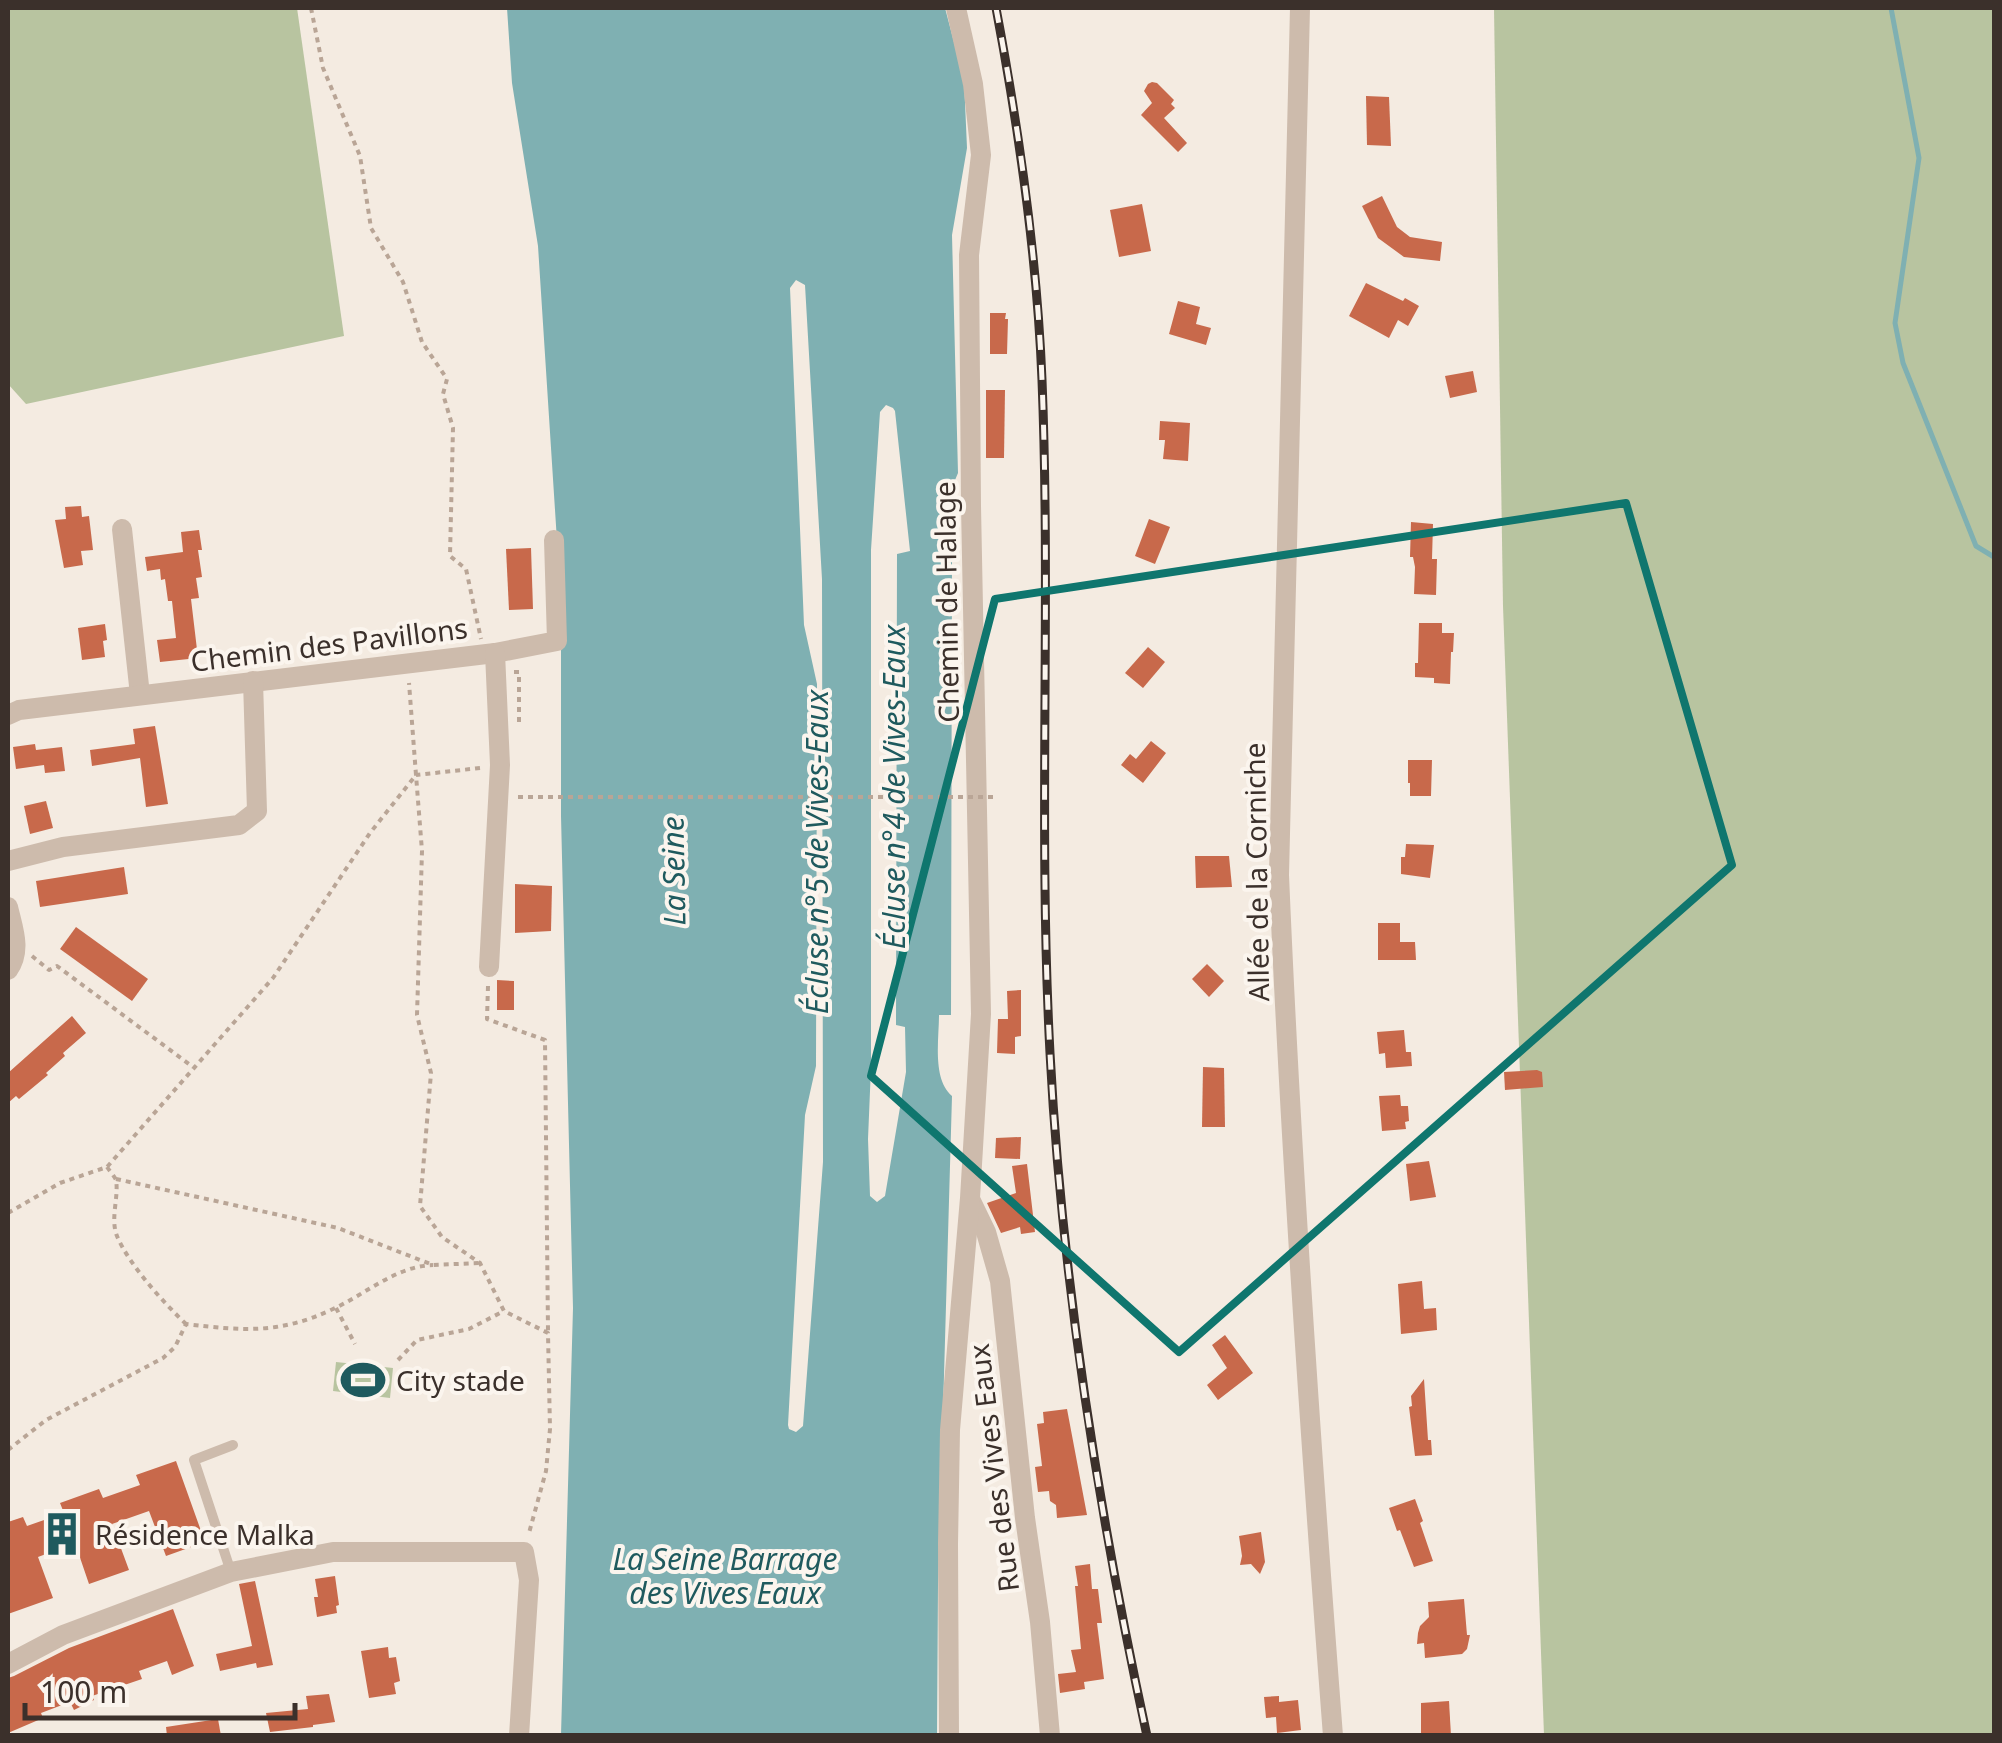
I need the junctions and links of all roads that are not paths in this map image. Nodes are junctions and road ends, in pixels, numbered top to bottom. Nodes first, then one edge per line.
1 (956, 8) edge
2 (1300, 8) edge
3 (122, 529) dead end
4 (554, 540) dead end
5 (490, 653) junction
6 (252, 682) junction
7 (140, 695) junction
8 (8, 715) edge
9 (8, 860) edge
10 (8, 907) edge
11 (489, 967) road end
12 (8, 970) edge
13 (970, 1198) junction
14 (233, 1445) dead end
15 (231, 1572) junction
16 (8, 1664) edge
17 (520, 1736) edge
18 (949, 1736) edge
19 (1050, 1736) edge
20 (1333, 1736) edge

1 - 13 street, Chemin de Halage
2 - 20 street, Allée de la Corniche
3 - 7 street
4 - 5 street, Chemin des Pavillons
5 - 6 street, Chemin des Pavillons
5 - 11 street
6 - 7 street, Chemin des Pavillons
6 - 9 street
7 - 8 street, Chemin des Pavillons
10 - 12 street
13 - 18 street, Chemin de Halage
13 - 19 street, Rue des Vives Eaux
14 - 15 lane
15 - 16 street
15 - 17 street

